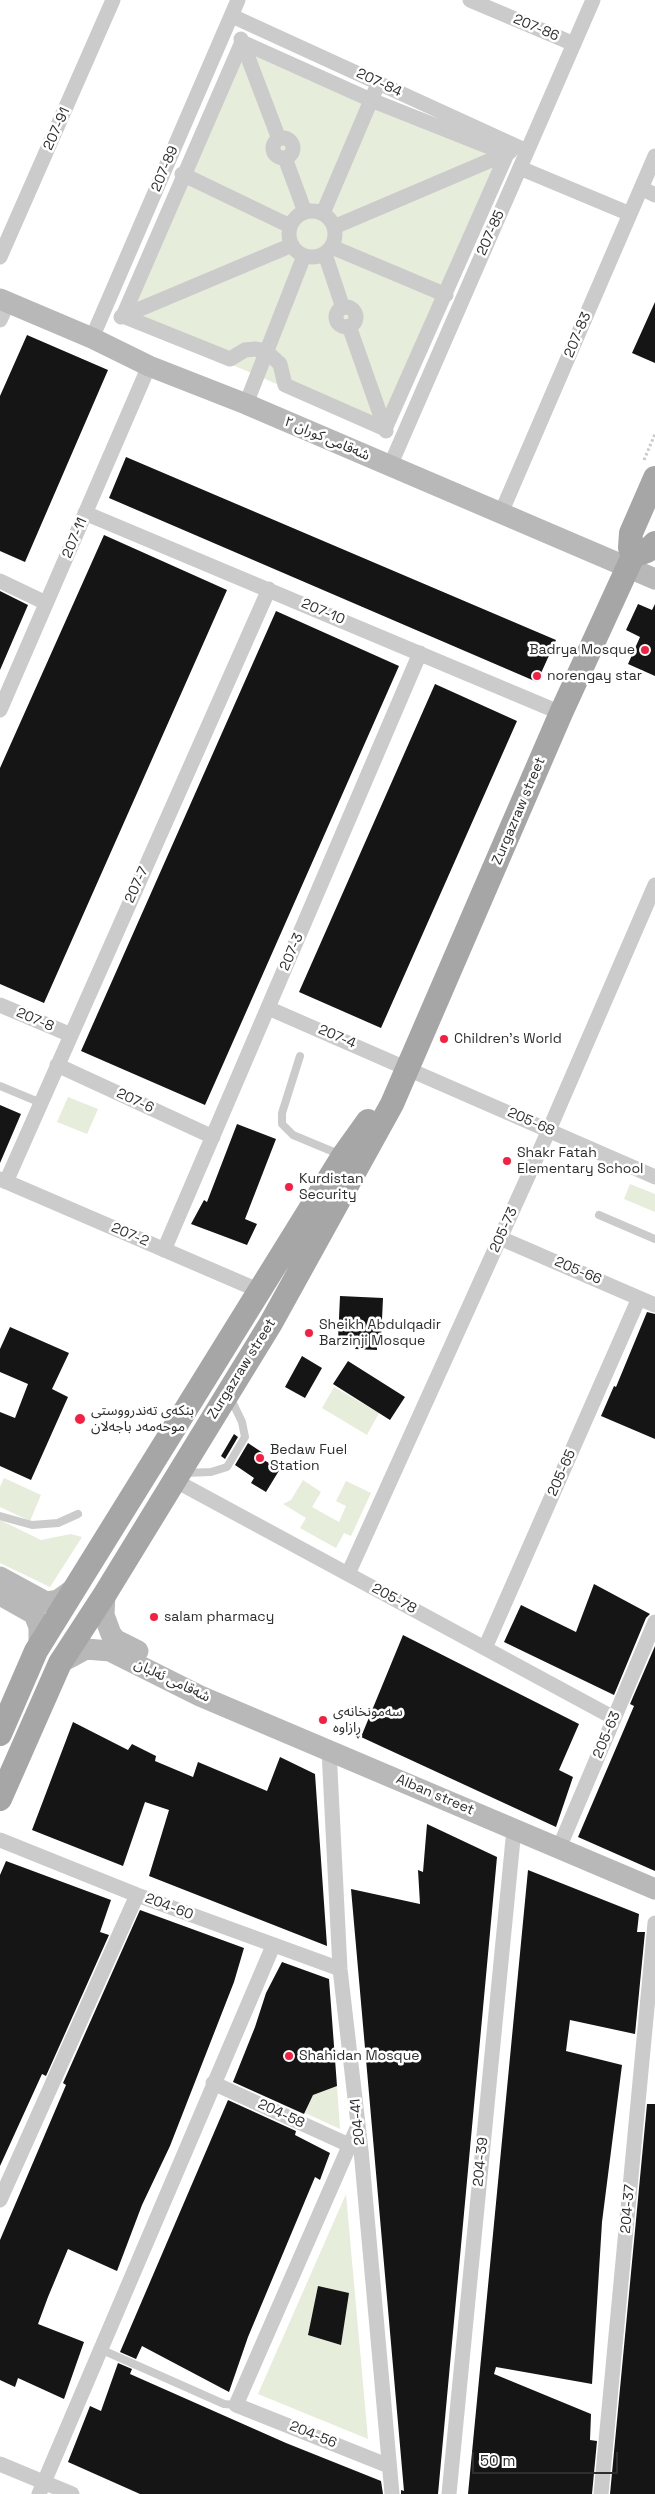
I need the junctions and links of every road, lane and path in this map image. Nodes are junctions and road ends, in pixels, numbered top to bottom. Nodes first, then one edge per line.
1 (113, 0) edge
2 (238, 0) edge
3 (470, 0) edge
4 (593, 0) edge
5 (232, 16) junction
6 (241, 40) junction
7 (574, 44) junction
8 (378, 83) junction
9 (371, 100) junction
10 (527, 151) junction
11 (509, 153) junction
12 (655, 156) edge
13 (520, 168) junction
14 (184, 175) junction
15 (648, 191) edge
16 (305, 212) junction
17 (322, 213) junction
18 (630, 214) junction
19 (290, 226) junction
20 (334, 227) junction
21 (292, 245) junction
22 (328, 250) junction
23 (304, 256) junction
24 (0, 257) edge
25 (446, 295) junction
26 (3, 308) edge
27 (122, 316) junction
28 (92, 338) junction
29 (266, 352) junction
30 (149, 366) junction
31 (246, 404) junction
32 (385, 430) junction
33 (390, 466) junction
34 (655, 478) edge
35 (85, 513) junction
36 (501, 514) junction
37 (655, 543) edge
38 (631, 562) junction
39 (655, 579) edge
40 (0, 581) edge
41 (269, 589) junction
42 (46, 603) junction
43 (420, 654) junction
44 (1, 703) edge
45 (561, 713) junction
46 (655, 885) edge
47 (0, 1005) edge
48 (268, 1008) junction
49 (70, 1035) junction
50 (300, 1056) dead end
51 (57, 1065) junction
52 (407, 1067) junction
53 (0, 1086) edge
54 (41, 1103) junction
55 (549, 1130) junction
56 (212, 1137) junction
57 (343, 1156) junction
58 (655, 1177) edge
59 (3, 1180) edge
60 (599, 1214) dead end
61 (500, 1238) junction
62 (655, 1238) edge
63 (164, 1250) junction
64 (260, 1291) junction
65 (639, 1298) junction
66 (655, 1305) edge
67 (228, 1391) junction
68 (176, 1477) junction
69 (78, 1514) dead end
70 (0, 1516) edge
71 (348, 1574) junction
72 (0, 1577) edge
73 (78, 1585) junction
74 (105, 1594) junction
75 (0, 1595) edge
76 (655, 1622) edge
77 (39, 1645) junction
78 (485, 1648) junction
79 (60, 1662) junction
80 (215, 1701) junction
81 (614, 1718) junction
82 (0, 1734) edge
83 (329, 1750) junction
84 (0, 1799) edge
85 (514, 1829) junction
86 (0, 1840) edge
87 (559, 1848) junction
88 (655, 1889) edge
89 (137, 1895) junction
90 (655, 1924) edge
91 (273, 1946) junction
92 (340, 1969) junction
93 (213, 2083) junction
94 (358, 2125) junction
95 (349, 2145) junction
96 (0, 2200) edge
97 (100, 2349) junction
98 (236, 2405) junction
99 (0, 2464) edge
100 (389, 2466) junction
101 (42, 2488) edge
102 (72, 2494) edge
103 (392, 2494) edge
104 (449, 2494) edge
105 (601, 2494) edge

1 - 24 street, 207-91
2 - 5 street, 207-89
3 - 7 street, 207-86
4 - 7 street, 207-85
5 - 8 street, 207-84
5 - 28 street, 207-89
6 - 9 street
6 - 14 street
6 - 16 street
7 - 10 street, 207-85
8 - 9 street
8 - 10 street, 207-84
9 - 11 street
9 - 17 street
10 - 13 street, 207-85
11 - 20 street
11 - 25 street
12 - 15 street, 207-83
13 - 18 street
13 - 33 street, 207-85
14 - 19 street
14 - 27 street
15 - 18 street, 207-83
16 - 17 street
16 - 19 street
17 - 20 street
18 - 36 street, 207-83
19 - 21 street
20 - 22 street
21 - 23 street
21 - 27 street
22 - 23 street
22 - 25 street
22 - 32 street
23 - 29 street
25 - 32 street
26 - 28 street, شەقامی کوران ٢
27 - 29 street
28 - 30 street, شەقامی کوران ٢
29 - 31 street
29 - 32 street
30 - 31 street, شەقامی کوران ٢
30 - 35 street, 207-11
31 - 33 street, شەقامی کوران ٢
33 - 36 street, شەقامی کوران ٢
34 - 38 main road, Zurgazraw street
35 - 41 street, 207-10
35 - 42 street, 207-11
36 - 38 street, شەقامی کوران ٢
37 - 38 main road
38 - 39 street, شەقامی کوران ٢
38 - 45 main road, Zurgazraw street
40 - 42 street
41 - 43 street, 207-10
41 - 49 street, 207-7
42 - 44 street, 207-11
43 - 45 street, 207-10
43 - 48 street, 207-3
45 - 52 main road, Zurgazraw street
46 - 55 street, 205-73
47 - 49 street, 207-8
48 - 52 street, 207-4
48 - 56 street, 207-3
49 - 51 street, 207-7
50 - 57 lane
51 - 54 street, 207-7
51 - 56 street, 207-6
52 - 55 street, 205-68
52 - 57 main road, Zurgazraw street
52 - 67 main road, Zurgazraw street
53 - 54 lane
54 - 59 street, 207-7
55 - 58 street, 205-68
55 - 61 street, 205-73
56 - 63 street, 207-3
57 - 64 main road, Zurgazraw street
59 - 63 street, 207-2
60 - 62 lane
61 - 65 street, 205-66
61 - 71 street, 205-73
63 - 64 street, 207-2
64 - 73 main road, Zurgazraw street
65 - 66 street, 205-66
65 - 78 street, 205-65
67 - 68 main road, Zurgazraw street
67 - 68 lane
68 - 71 street, 205-78
68 - 74 main road, Zurgazraw street
69 - 70 lane
71 - 78 street, 205-78
72 - 73 street
73 - 77 main road, Zurgazraw street
74 - 79 main road, Zurgazraw street
74 - 80 street, شەقامی ئەلبان
75 - 77 street
76 - 81 street, 205-63
77 - 82 main road, Zurgazraw street
78 - 81 street, 205-78
79 - 80 street, شەقامی ئەلبان
79 - 84 main road, Zurgazraw street
80 - 83 street, Alban street
81 - 87 street, 205-63
83 - 85 street, Alban street
83 - 92 street, 204-41
85 - 87 street, Alban street
85 - 104 street, 204-39
86 - 89 street, 204-60
87 - 88 street, Alban street
89 - 91 street, 204-60
89 - 96 street
90 - 105 street, 204-37
91 - 92 street, 204-60
91 - 93 street
92 - 94 street, 204-41
93 - 95 street, 204-58
93 - 97 street
94 - 95 street
94 - 100 street, 204-41
95 - 98 street
97 - 98 lane
97 - 101 street
98 - 100 street, 204-56
99 - 101 street
100 - 103 street, 204-41
101 - 102 street

